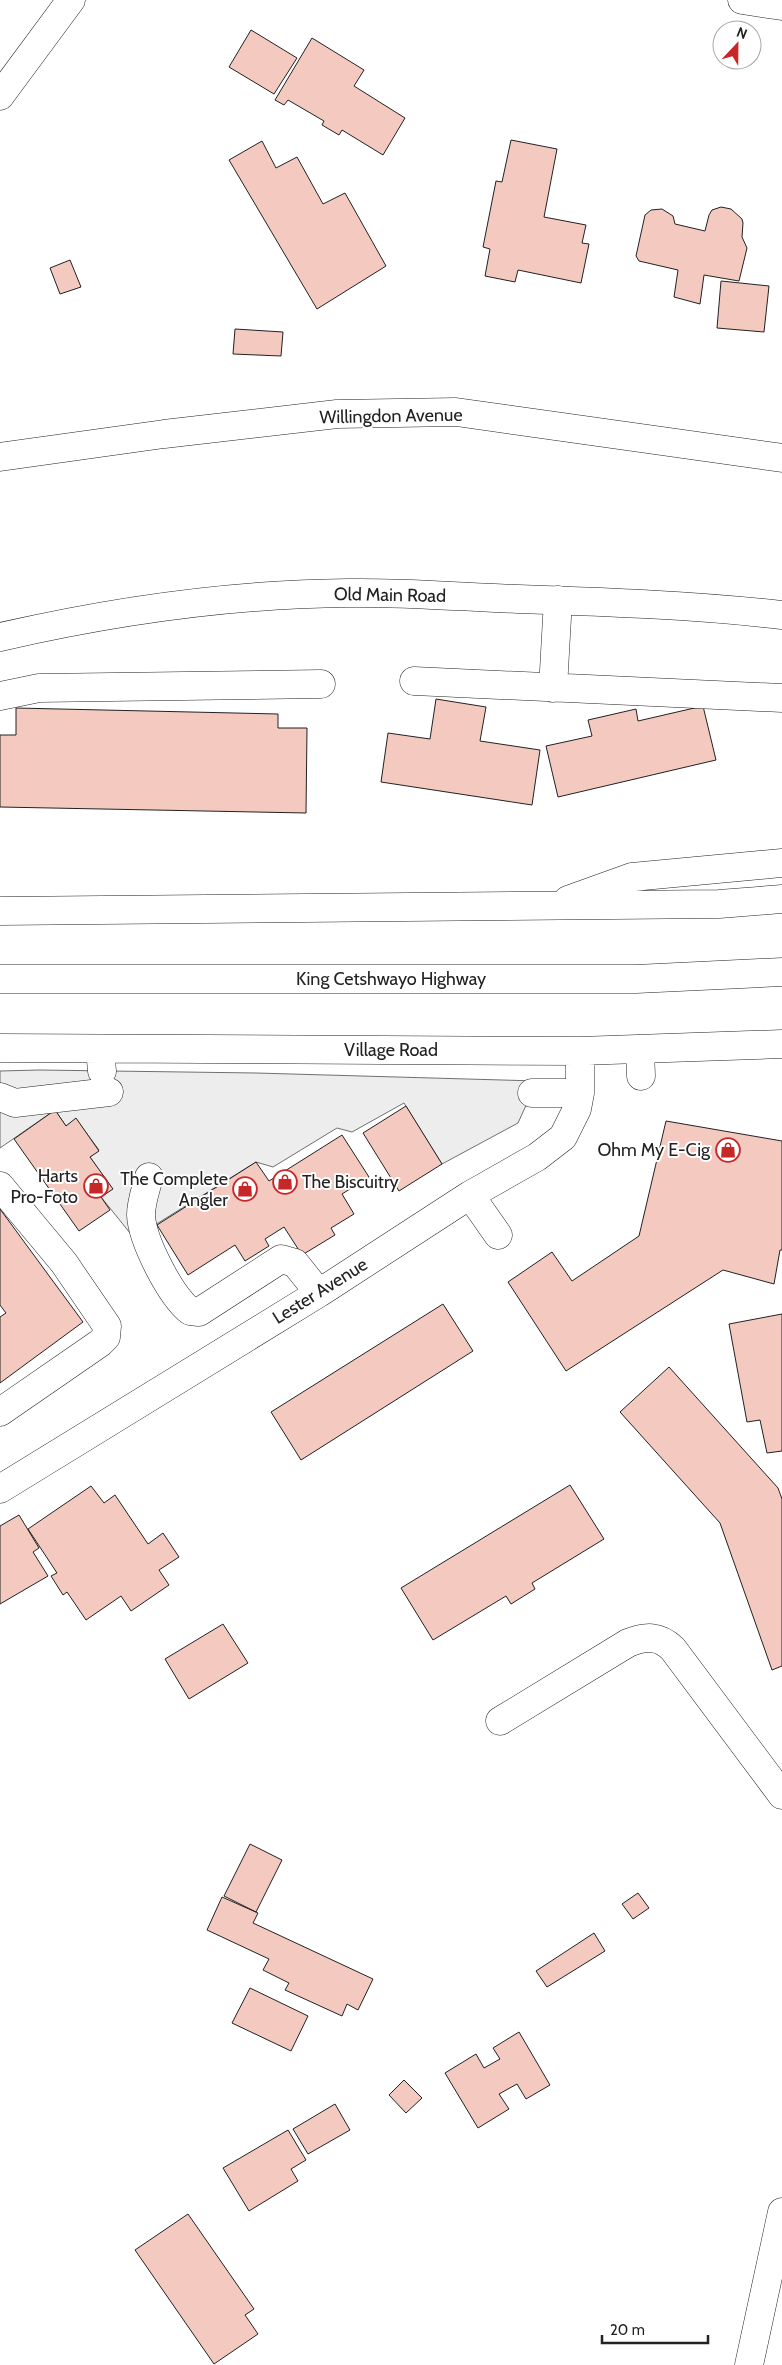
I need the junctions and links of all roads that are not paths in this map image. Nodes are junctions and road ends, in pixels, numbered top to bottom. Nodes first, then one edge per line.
1 (70, 0) edge
2 (742, 0) edge
3 (782, 6) edge
4 (0, 96) edge
5 (0, 457) edge
6 (782, 458) edge
7 (558, 600) junction
8 (782, 615) edge
9 (0, 637) edge
10 (414, 681) dead end
11 (321, 684) dead end
12 (553, 688) junction
13 (0, 696) edge
14 (782, 698) edge
15 (782, 863) edge
16 (782, 899) edge
17 (556, 906) junction
18 (0, 911) edge
19 (782, 972) edge
20 (0, 979) edge
21 (782, 1044) edge
22 (0, 1048) edge
23 (580, 1051) junction
24 (104, 1071) junction
25 (532, 1093) dead end
26 (580, 1093) junction
27 (0, 1097) edge
28 (149, 1177) dead end
29 (0, 1186) edge
30 (470, 1195) junction
31 (498, 1235) dead end
32 (319, 1293) junction
33 (0, 1412) edge
34 (0, 1489) edge
35 (500, 1721) dead end
36 (782, 1795) edge
37 (782, 2212) edge
38 (749, 2365) edge

1 - 4 main road
2 - 3 main road
5 - 6 main road, Willingdon Avenue
7 - 8 main road, Old Main Road
7 - 9 main road, Old Main Road
7 - 12 main road
10 - 12 main road
11 - 13 main road
12 - 14 main road
15 - 17 main road
16 - 17 main road
17 - 18 main road
19 - 20 main road, King Cetshwayo Highway
21 - 23 main road, Village Road
22 - 24 main road, Village Road
23 - 24 main road, Village Road
23 - 26 main road, Lester Avenue
24 - 27 main road
25 - 26 main road
26 - 30 main road, Lester Avenue
28 - 32 main road
29 - 33 main road
30 - 31 main road
30 - 32 main road, Lester Avenue
32 - 34 main road, Lester Avenue
35 - 36 main road
37 - 38 main road

